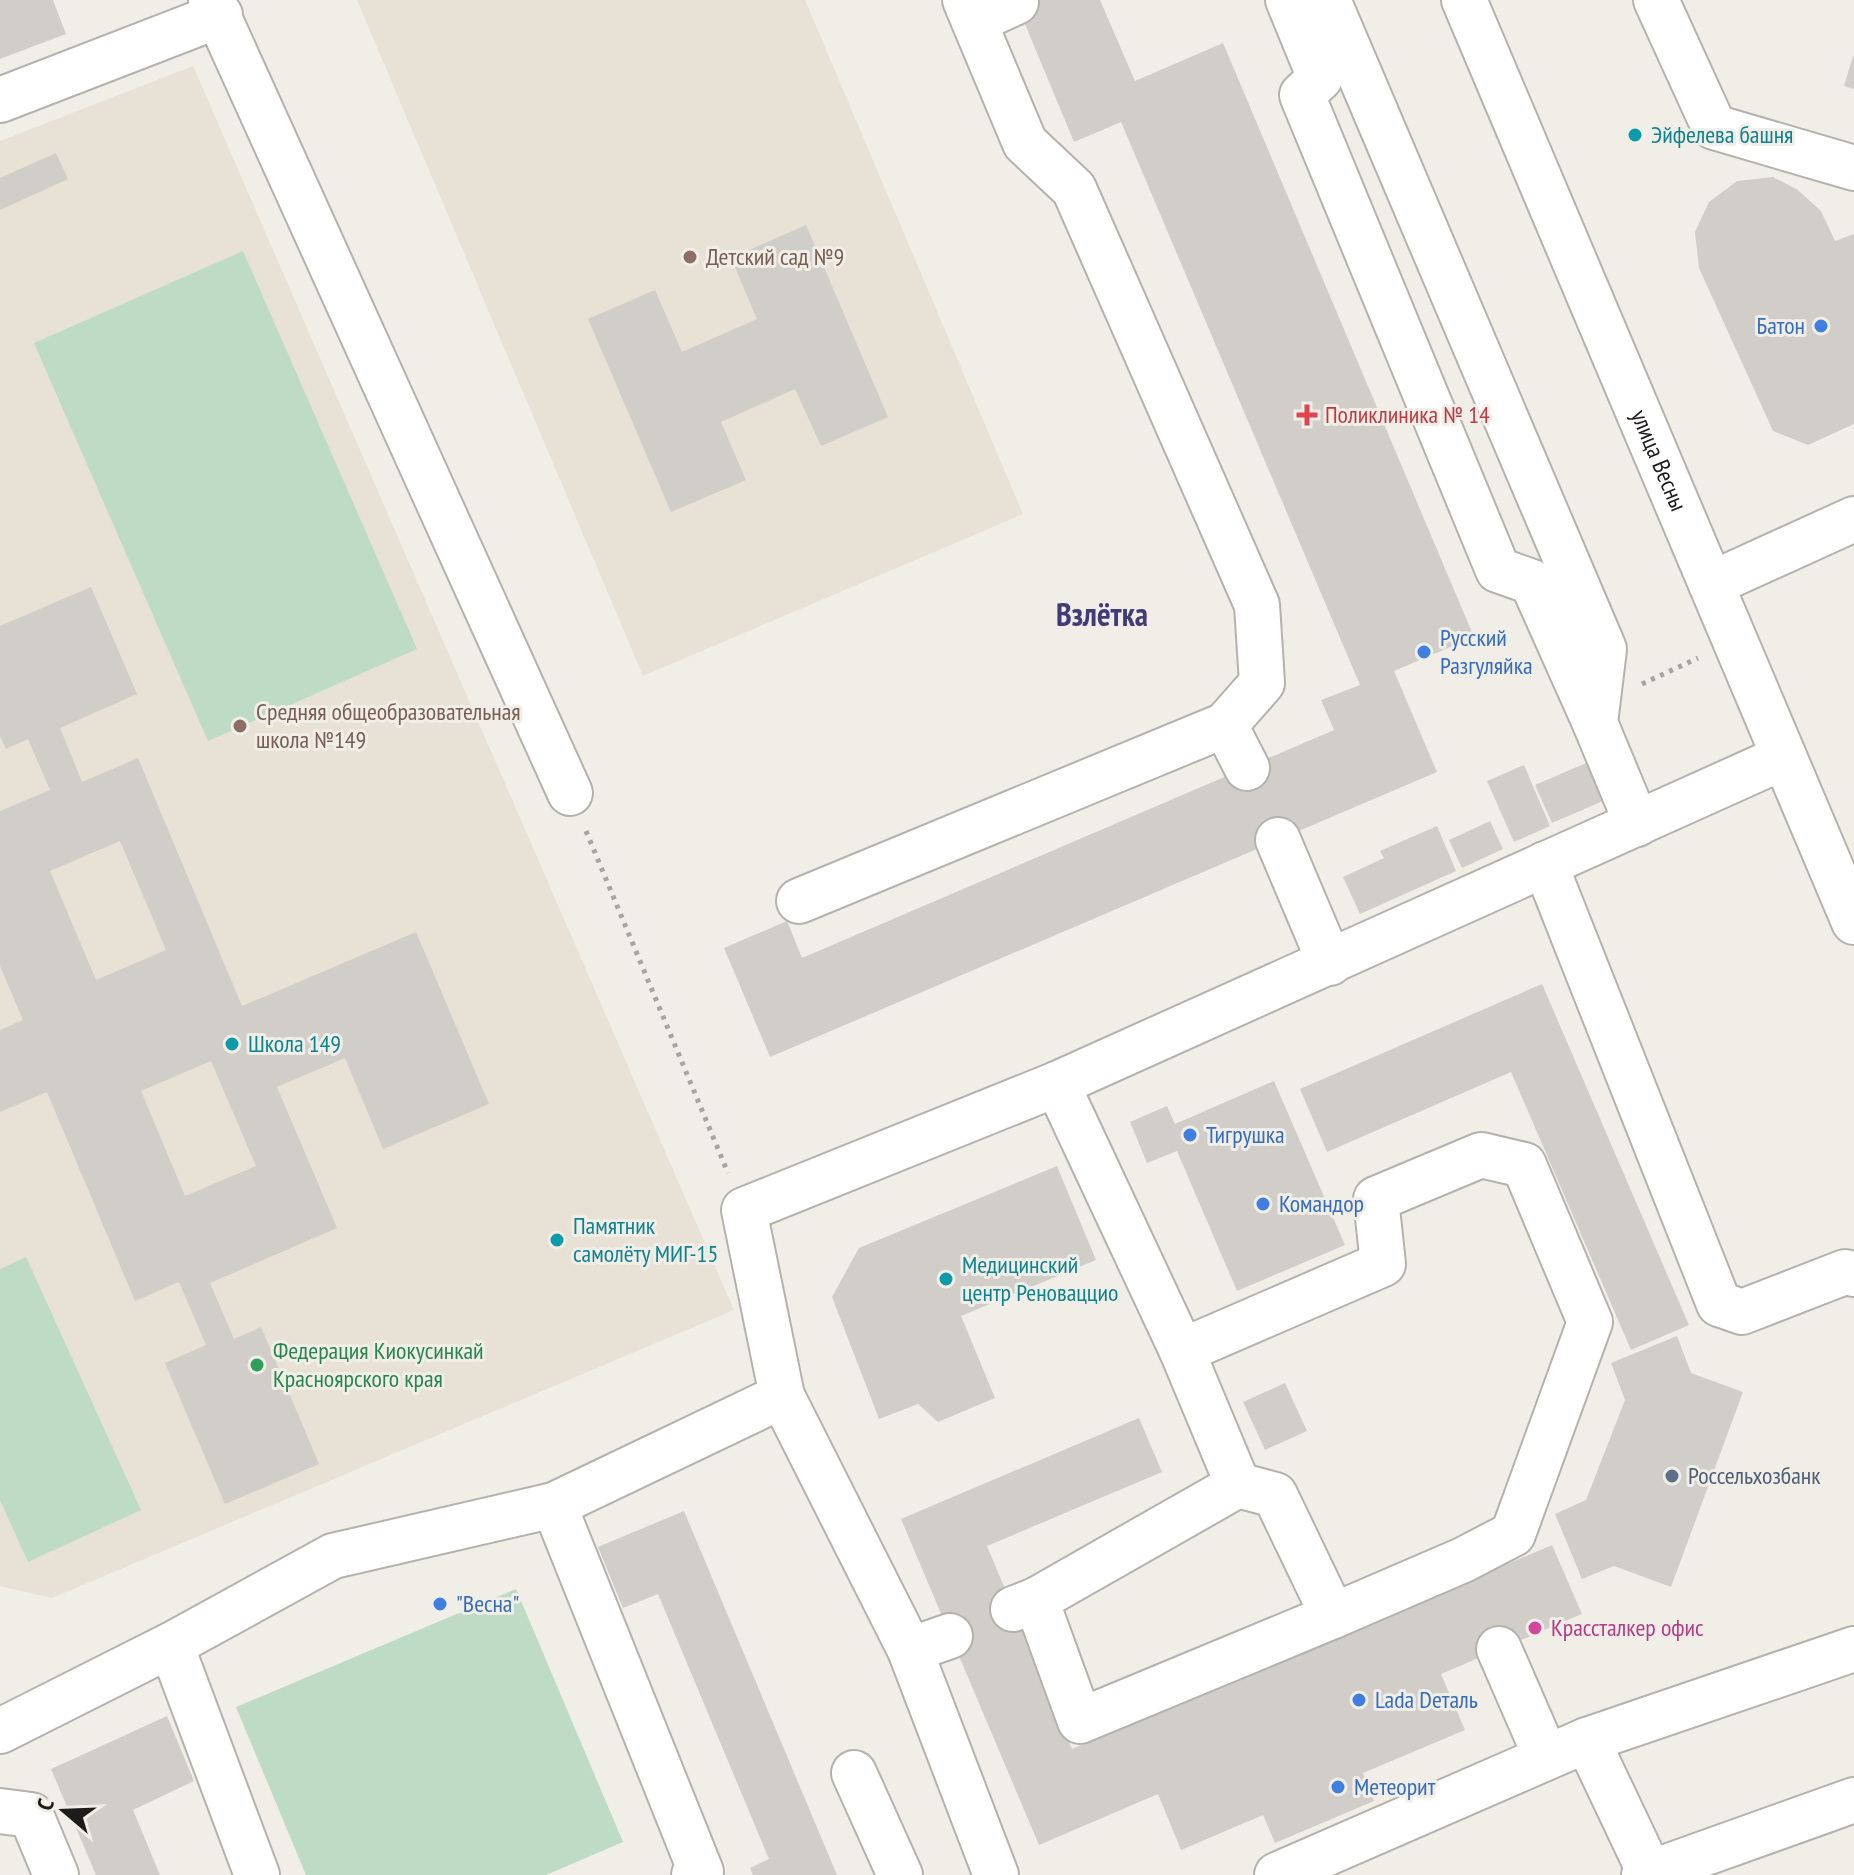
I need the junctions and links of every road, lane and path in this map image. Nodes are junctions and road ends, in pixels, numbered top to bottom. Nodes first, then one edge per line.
1 (1288, 0) edge
2 (1328, 0) edge
3 (1464, 0) edge
4 (1656, 0) edge
5 (1016, 2) dead end
6 (215, 7) edge
7 (970, 10) edge
8 (0, 100) edge
9 (1854, 168) edge
10 (1854, 519) edge
11 (1711, 584) junction
12 (1595, 723) junction
13 (1225, 725) junction
14 (1784, 757) junction
15 (1247, 768) tunnel mouth
16 (570, 793) joint
17 (1637, 824) junction
18 (1278, 840) tunnel mouth
19 (1545, 864) junction
20 (799, 901) dead end
21 (1854, 922) edge
22 (1330, 963) junction
23 (1057, 1084) junction
24 (744, 1210) junction
25 (1854, 1274) edge
26 (1182, 1351) junction
27 (782, 1396) junction
28 (1238, 1485) junction
29 (554, 1505) junction
30 (1333, 1616) junction
31 (171, 1645) junction
32 (1499, 1649) tunnel mouth
33 (1854, 1649) edge
34 (0, 1731) edge
35 (1587, 1740) junction
36 (1546, 1757) junction
37 (854, 1773) dead end
38 (1854, 1800) edge
39 (0, 1811) edge
40 (1647, 1874) edge
41 (56, 1875) edge
42 (257, 1875) edge
43 (694, 1875) edge
44 (900, 1875) edge
45 (996, 1875) edge
46 (1277, 1875) edge

1 - 12 street
2 - 12 street
3 - 11 street, улица Весны
4 - 9 street
5 - 7 street
6 - 8 street
6 - 16 street
7 - 13 street
10 - 11 street
11 - 14 street, улица Весны
12 - 17 street
13 - 15 street
13 - 20 street
14 - 17 street
14 - 21 street, улица Весны
16 - 24 path
17 - 19 street
18 - 22 street
19 - 22 street
19 - 25 street
22 - 23 street
23 - 24 street
23 - 26 street
24 - 27 street
26 - 28 street
26 - 30 street
27 - 29 street
27 - 45 street
28 - 30 street
28 - 30 street
29 - 31 street
29 - 43 street
31 - 34 street
31 - 42 street
32 - 36 street
33 - 35 street
35 - 36 street
35 - 40 street
36 - 46 street
37 - 44 street
38 - 40 street
39 - 41 street

